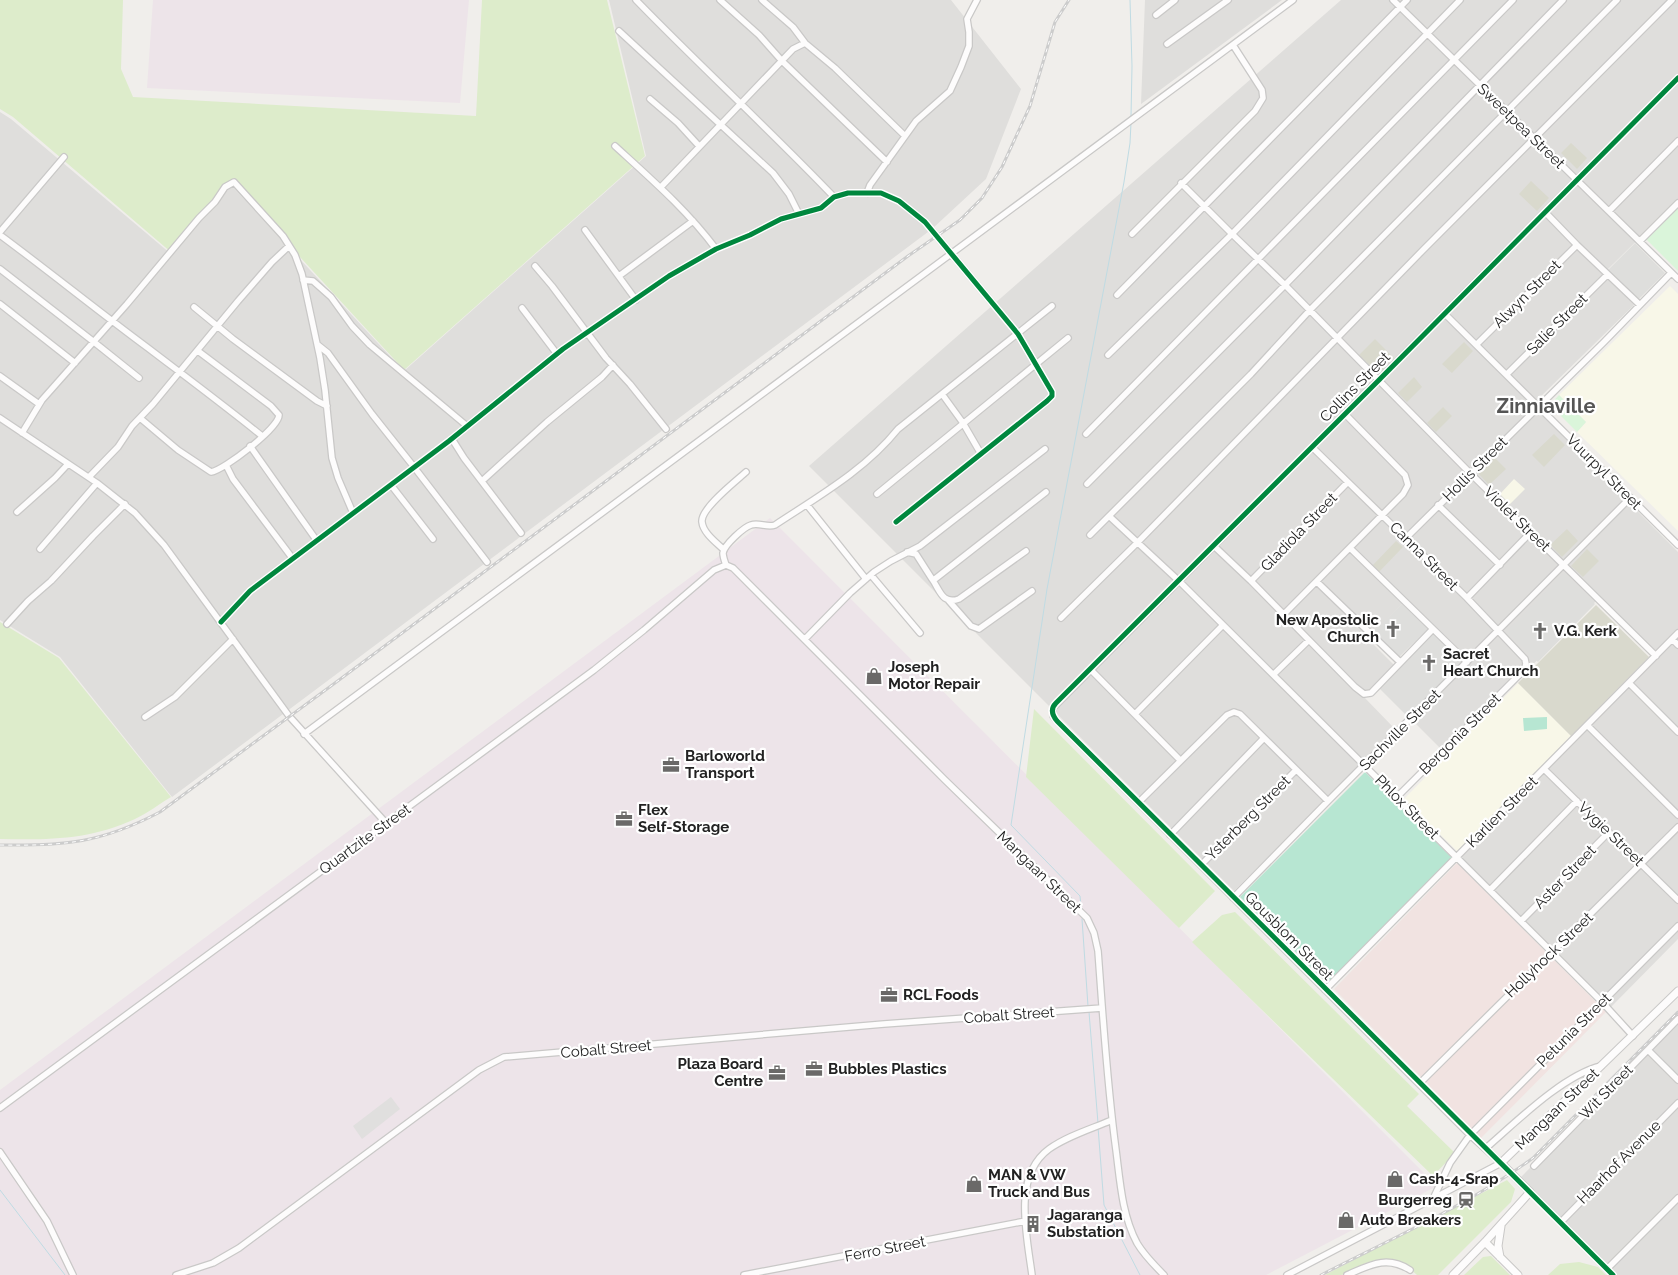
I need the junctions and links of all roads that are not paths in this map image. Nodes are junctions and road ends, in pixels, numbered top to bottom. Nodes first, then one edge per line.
1 (636, 0) edge
2 (720, 0) edge
3 (762, 0) edge
4 (977, 0) edge
5 (1175, 0) edge
6 (1228, 0) edge
7 (1293, 0) edge
8 (1393, 0) edge
9 (1407, 0) edge
10 (1460, 0) edge
11 (1513, 0) edge
12 (1563, 0) edge
13 (1617, 0) edge
14 (1672, 0) edge
15 (1400, 7) junction
16 (1156, 15) dead end
17 (619, 31) dead end
18 (1427, 33) junction
19 (805, 43) junction
20 (1167, 44) dead end
21 (1233, 45) junction
22 (1453, 60) junction
23 (782, 61) junction
24 (1678, 79) edge
25 (1479, 85) junction
26 (650, 99) dead end
27 (740, 104) junction
28 (1506, 112) junction
29 (721, 123) junction
30 (905, 136) junction
31 (1534, 138) junction
32 (1678, 141) edge
33 (615, 146) dead end
34 (699, 146) junction
35 (64, 157) dead end
36 (887, 162) junction
37 (1577, 179) junction
38 (1181, 184) junction
39 (661, 187) junction
40 (867, 193) junction
41 (834, 197) junction
42 (1678, 203) edge
43 (1205, 206) junction
44 (1609, 210) junction
45 (1545, 212) junction
46 (799, 214) junction
47 (693, 221) junction
48 (585, 230) dead end
49 (0, 234) edge
50 (1132, 234) dead end
51 (1232, 234) junction
52 (1640, 241) junction
53 (1577, 245) junction
54 (289, 246) junction
55 (716, 249) junction
56 (952, 254) junction
57 (1257, 259) junction
58 (536, 266) dead end
59 (0, 269) edge
60 (1671, 273) junction
61 (1607, 274) junction
62 (619, 276) junction
63 (303, 280) junction
64 (1678, 280) edge
65 (1285, 284) junction
66 (1118, 296) dead end
67 (636, 300) junction
68 (0, 304) edge
69 (1640, 305) junction
70 (1052, 306) dead end
71 (194, 307) dead end
72 (522, 308) dead end
73 (1310, 310) junction
74 (1445, 314) junction
75 (113, 321) junction
76 (218, 326) junction
77 (588, 333) junction
78 (1018, 334) junction
79 (1338, 337) junction
80 (1068, 338) dead end
81 (94, 342) junction
82 (1477, 344) junction
83 (317, 345) junction
84 (198, 351) junction
85 (557, 354) junction
86 (1108, 355) dead end
87 (76, 363) junction
88 (1037, 364) junction
89 (613, 365) junction
90 (179, 370) junction
91 (1507, 374) junction
92 (0, 376) edge
93 (139, 378) dead end
94 (1380, 380) junction
95 (942, 394) junction
96 (39, 404) junction
97 (327, 406) junction
98 (1539, 406) junction
99 (1345, 414) junction
100 (0, 418) edge
101 (140, 418) junction
102 (963, 423) junction
103 (467, 426) junction
104 (666, 429) dead end
105 (22, 433) junction
106 (1086, 434) dead end
107 (262, 436) junction
108 (452, 439) junction
109 (250, 446) junction
110 (1045, 448) dead end
111 (1312, 448) junction
112 (981, 454) junction
113 (68, 464) junction
114 (226, 465) junction
115 (414, 467) junction
116 (746, 472) dead end
117 (1470, 473) junction
118 (89, 478) junction
119 (482, 481) junction
120 (98, 483) junction
121 (1347, 483) junction
122 (1087, 484) dead end
123 (391, 485) junction
124 (1046, 492) dead end
125 (877, 494) dead end
126 (1630, 498) junction
127 (125, 504) junction
128 (807, 505) junction
129 (1438, 505) junction
130 (17, 512) dead end
131 (352, 513) junction
132 (1382, 515) junction
133 (1109, 516) junction
134 (896, 522) dead end
135 (1531, 532) junction
136 (521, 533) dead end
137 (1090, 535) dead end
138 (433, 538) dead end
139 (1406, 538) junction
140 (317, 541) junction
141 (1138, 542) junction
142 (1678, 545) edge
143 (1214, 546) junction
144 (1350, 548) junction
145 (40, 549) dead end
146 (724, 550) junction
147 (1026, 551) dead end
148 (907, 552) junction
149 (293, 559) junction
150 (486, 562) dead end
151 (726, 565) junction
152 (1500, 565) junction
153 (1564, 565) junction
154 (869, 577) junction
155 (932, 579) junction
156 (1179, 581) junction
157 (1251, 581) junction
158 (1317, 582) junction
159 (1032, 591) dead end
160 (1466, 598) junction
161 (949, 601) junction
162 (1284, 614) junction
163 (1061, 618) dead end
164 (221, 622) junction
165 (6, 624) dead end
166 (1223, 625) junction
167 (1432, 630) junction
168 (1498, 632) junction
169 (920, 633) dead end
170 (1678, 633) edge
171 (233, 639) junction
172 (805, 639) junction
173 (1672, 639) junction
174 (1308, 640) junction
175 (1678, 645) edge
176 (1656, 656) junction
177 (1400, 662) junction
178 (1467, 662) junction
179 (1090, 669) junction
180 (1524, 670) joint
181 (1274, 674) junction
182 (1629, 683) junction
183 (1052, 713) joint
184 (1134, 714) junction
185 (145, 716) dead end
186 (1588, 726) junction
187 (1678, 732) edge
188 (304, 734) junction
189 (1264, 738) junction
190 (1180, 760) junction
191 (1366, 765) junction
192 (1544, 769) junction
193 (1296, 770) junction
194 (1397, 797) junction
195 (1576, 801) junction
196 (1139, 802) junction
197 (1328, 802) junction
198 (1678, 815) edge
199 (386, 823) junction
200 (1678, 827) edge
201 (1609, 832) junction
202 (1170, 835) junction
203 (1457, 858) junction
204 (1642, 864) junction
205 (1201, 865) junction
206 (1490, 890) junction
207 (1233, 898) junction
208 (1678, 900) edge
209 (1521, 922) junction
210 (1678, 926) edge
211 (1552, 952) junction
212 (1325, 990) junction
213 (1678, 991) edge
214 (1602, 1002) junction
215 (1102, 1008) junction
216 (1678, 1019) edge
217 (1633, 1036) junction
218 (1648, 1050) junction
219 (1603, 1065) junction
220 (1678, 1080) edge
221 (1420, 1083) junction
222 (1678, 1103) edge
223 (0, 1108) edge
224 (1112, 1120) junction
225 (1470, 1135) junction
226 (1486, 1148) junction
227 (0, 1152) edge
228 (1501, 1163) junction
229 (1534, 1166) dead end
230 (1530, 1192) junction
231 (1678, 1198) edge
232 (1432, 1199) junction
233 (1026, 1221) junction
234 (1561, 1222) junction
235 (1502, 1224) junction
236 (1485, 1242) junction
237 (1500, 1258) junction
238 (1607, 1269) junction
239 (1410, 1270) dead end
240 (73, 1275) edge
241 (176, 1275) edge
242 (744, 1275) edge
243 (1032, 1275) edge
244 (1164, 1275) edge
245 (1287, 1275) edge
246 (1347, 1275) edge
247 (1453, 1275) edge
248 (1518, 1275) edge
249 (1613, 1275) edge

1 - 27 street
2 - 23 street
3 - 19 street
4 - 30 street
5 - 16 street
6 - 20 street
7 - 21 street
8 - 15 street, Sweetpea Street
9 - 15 street
10 - 18 street
11 - 22 street
12 - 25 street
13 - 28 street
14 - 31 street
15 - 18 street, Sweetpea Street
15 - 43 street
17 - 29 street
18 - 22 street, Sweetpea Street
18 - 51 street
19 - 23 street
19 - 30 street
21 - 38 street
21 - 56 street
22 - 25 street, Sweetpea Street
22 - 57 street
23 - 27 street
23 - 36 street
24 - 37 street, Collins Street
25 - 28 street, Sweetpea Street
25 - 65 street
26 - 34 street
27 - 29 street
27 - 41 street
28 - 31 street, Sweetpea Street
28 - 73 street
29 - 34 street
29 - 46 street
30 - 36 street
31 - 37 street, Sweetpea Street
31 - 79 street
32 - 44 street
33 - 39 street
34 - 39 street
35 - 49 street
36 - 40 street
37 - 44 street, Sweetpea Street
37 - 45 street, Collins Street
38 - 43 street, Violet Street
38 - 50 street
39 - 47 street
40 - 41 street
40 - 56 street
41 - 46 street
42 - 52 street
43 - 51 street, Violet Street
43 - 66 street
44 - 52 street, Sweetpea Street
45 - 53 street
45 - 74 street, Collins Street
46 - 55 street
47 - 55 street
47 - 62 street
48 - 62 street
49 - 75 street
51 - 57 street, Violet Street
51 - 86 street
52 - 60 street, Sweetpea Street
53 - 61 street
53 - 82 street, Alwyn Street
54 - 63 street
54 - 75 street
54 - 76 street
55 - 67 street
56 - 78 street
56 - 188 street
57 - 65 street, Violet Street
57 - 106 street
58 - 77 street
59 - 81 street
60 - 64 street, Sweetpea Street
60 - 69 street, Hollis Street
61 - 69 street
61 - 91 street, Salie Street
62 - 67 street
63 - 83 street
63 - 103 street
65 - 73 street, Violet Street
65 - 122 street
67 - 77 street
68 - 87 street
69 - 98 street, Hollis Street
70 - 78 street
71 - 76 street
72 - 85 street
73 - 79 street, Violet Street
73 - 133 street
74 - 82 street, Vuurpyl Street
74 - 94 street, Collins Street
75 - 81 street
75 - 90 street
76 - 84 street
76 - 97 street
77 - 85 street
77 - 89 street
78 - 88 street
78 - 95 street
79 - 94 street, Violet Street
79 - 141 street
80 - 88 street
81 - 87 street
81 - 93 street
82 - 91 street, Vuurpyl Street
83 - 97 street
83 - 115 street
84 - 90 street
84 - 107 street
85 - 103 street
87 - 96 street
88 - 102 street
88 - 112 street
89 - 104 street
89 - 119 street
90 - 101 street
90 - 107 street
91 - 98 street, Vuurpyl Street
92 - 96 street
94 - 99 street, Collins Street
94 - 117 street, Violet Street
95 - 102 street
95 - 128 street
96 - 105 street
97 - 131 street
98 - 117 street, Hollis Street
98 - 126 street, Vuurpyl Street
99 - 111 street, Collins Street
99 - 132 street
100 - 105 street
101 - 114 street
101 - 118 street
102 - 112 street
102 - 125 street
103 - 108 street
105 - 113 street
107 - 109 street
108 - 115 street
108 - 119 street
109 - 114 street
109 - 140 street
110 - 148 street
111 - 121 street, Canna Street
111 - 143 street, Collins Street
112 - 134 street
113 - 118 street
113 - 130 street
114 - 149 street
115 - 123 street
115 - 150 street
116 - 146 street
117 - 129 street, Hollis Street
117 - 135 street, Violet Street
118 - 120 street
119 - 136 street
120 - 127 street
120 - 145 street
121 - 132 street, Canna Street
121 - 157 street, Gladiola Street
123 - 131 street
123 - 138 street
124 - 155 street
126 - 142 street, Vuurpyl Street
126 - 153 street, Sachville Street
127 - 164 street
127 - 165 street
128 - 146 street
128 - 154 street
129 - 139 street, Hollis Street
129 - 152 street
131 - 140 street
132 - 139 street, Canna Street
132 - 144 street
133 - 137 street
133 - 141 street, Phlox Street
135 - 152 street
135 - 153 street, Violet Street
139 - 160 street, Canna Street
140 - 149 street
141 - 156 street, Phlox Street
141 - 163 street
143 - 156 street, Collins Street
143 - 157 street
144 - 158 street
144 - 167 street
146 - 151 street
147 - 161 street
148 - 154 street
148 - 155 street
149 - 164 street
151 - 172 street, Mangaan Street
151 - 199 street, Quartzite Street
152 - 160 street
153 - 168 street, Sachville Street
153 - 176 street, Violet Street
154 - 169 street
154 - 172 street
155 - 161 street
156 - 166 street, Phlox Street
156 - 179 street, Collins Street
157 - 162 street
158 - 162 street
158 - 177 street
159 - 161 street
160 - 168 street, Canna Street
162 - 174 street
164 - 171 street
166 - 181 street, Phlox Street
166 - 184 street
167 - 177 street
167 - 178 street
168 - 178 street, Sachville Street
168 - 180 street, Canna Street
170 - 173 street, Karlien Street
171 - 185 street
171 - 188 street
172 - 215 street, Mangaan Street
173 - 175 street
173 - 176 street, Karlien Street
174 - 177 street
174 - 181 street
176 - 182 street, Karlien Street
178 - 191 street, Sachville Street
179 - 183 street, Collins Street
179 - 184 street
180 - 194 street, Bergonia Street
181 - 191 street, Phlox Street
182 - 186 street, Karlien Street
182 - 187 street
183 - 196 street, Gousblom Street
184 - 190 street
186 - 192 street, Karlien Street
186 - 198 street
188 - 199 street
189 - 190 street
189 - 193 street
189 - 202 street
190 - 196 street
191 - 194 street, Phlox Street
191 - 197 street, Sachville Street
192 - 195 street, Vygie Street
192 - 203 street, Karlien Street
193 - 197 street
193 - 205 street, Ysterberg Street
194 - 203 street, Phlox Street
195 - 201 street, Vygie Street
195 - 206 street
196 - 202 street, Gousblom Street
197 - 207 street, Sachville Street
199 - 223 street, Quartzite Street
200 - 204 street, Hollyhock Street
201 - 204 street, Vygie Street
201 - 209 street, Aster Street
202 - 205 street, Gousblom Street
203 - 206 street, Phlox Street
203 - 212 street, Karlien Street
204 - 208 street, Vygie Street
204 - 211 street, Hollyhock Street
205 - 207 street, Gousblom Street
206 - 209 street, Phlox Street
207 - 212 street, Gousblom Street
209 - 211 street, Phlox Street
210 - 214 street, Petunia Street
211 - 214 street, Phlox Street
211 - 221 street, Hollyhock Street
212 - 221 street, Gousblom Street
213 - 217 street, Mangaan Street
214 - 217 street, Phlox Street
214 - 225 street, Petunia Street
215 - 224 street, Mangaan Street
215 - 241 street, Cobalt Street
216 - 218 street, Wit Street
217 - 219 street, Mangaan Street
218 - 220 street
218 - 229 street, Wit Street
219 - 226 street
219 - 228 street, Mangaan Street
221 - 225 street, Gousblom Street
222 - 234 street, Haarhof Avenue
224 - 233 street
224 - 244 street, Mangaan Street
225 - 226 street, Gousblom Street
225 - 232 street, Petunia Street
226 - 228 street, Gousblom Street
227 - 240 street
228 - 230 street, Gousblom Street
228 - 232 street, Mangaan Street
230 - 234 street
230 - 235 street
231 - 238 street
232 - 245 street, Mangaan Street
233 - 242 street, Ferro Street
233 - 243 street
234 - 238 street
235 - 236 street
235 - 237 street
236 - 237 street
236 - 247 street
237 - 248 street
238 - 249 street
239 - 246 street

